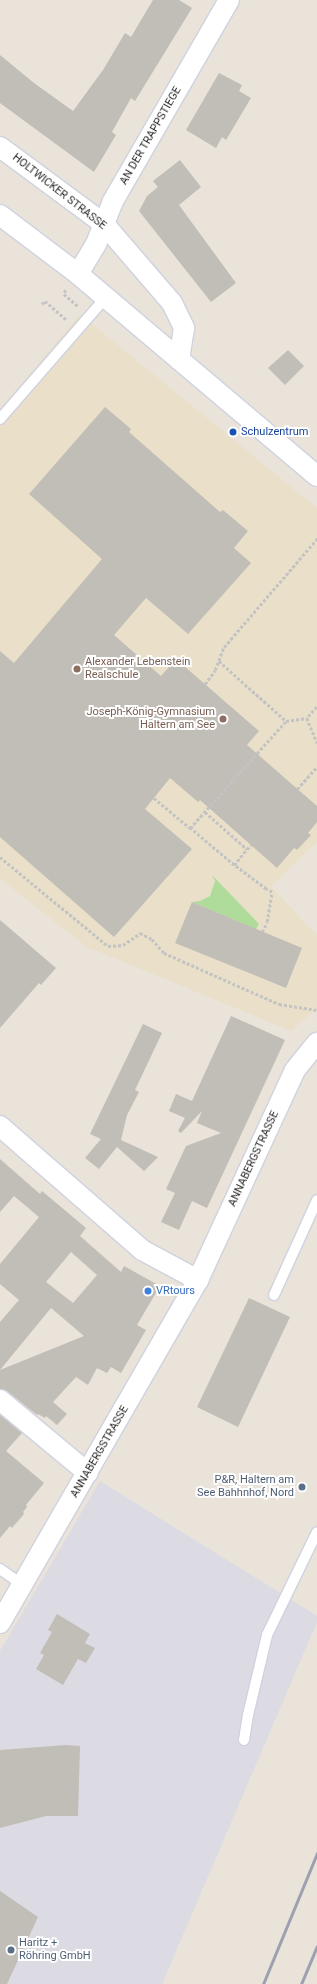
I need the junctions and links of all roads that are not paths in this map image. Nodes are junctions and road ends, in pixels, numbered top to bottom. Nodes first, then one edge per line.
1 (229, 0) edge
2 (0, 147) edge
3 (0, 215) edge
4 (104, 224) junction
5 (78, 274) junction
6 (105, 298) junction
7 (180, 360) junction
8 (0, 419) edge
9 (317, 476) edge
10 (317, 1043) edge
11 (0, 1126) edge
12 (317, 1200) edge
13 (198, 1280) junction
14 (274, 1295) dead end
15 (0, 1400) edge
16 (88, 1473) junction
17 (317, 1532) edge
18 (0, 1569) edge
19 (22, 1585) junction
20 (0, 1623) edge
21 (244, 1740) dead end

1 - 4 street, AN DER TRAPPSTIEGE
2 - 4 street, HOLTWICKER STRASSE
3 - 5 street
4 - 5 street, AN DER TRAPPSTIEGE
4 - 7 street, HOLTWICKER STRASSE
5 - 6 street
6 - 7 street
6 - 8 lane
7 - 9 street
10 - 13 street, ANNABERGSTRASSE
11 - 13 street
12 - 14 lane
13 - 16 street, ANNABERGSTRASSE
15 - 16 street
16 - 19 street, ANNABERGSTRASSE
17 - 21 lane
18 - 19 lane
19 - 20 street, ANNABERGSTRASSE

